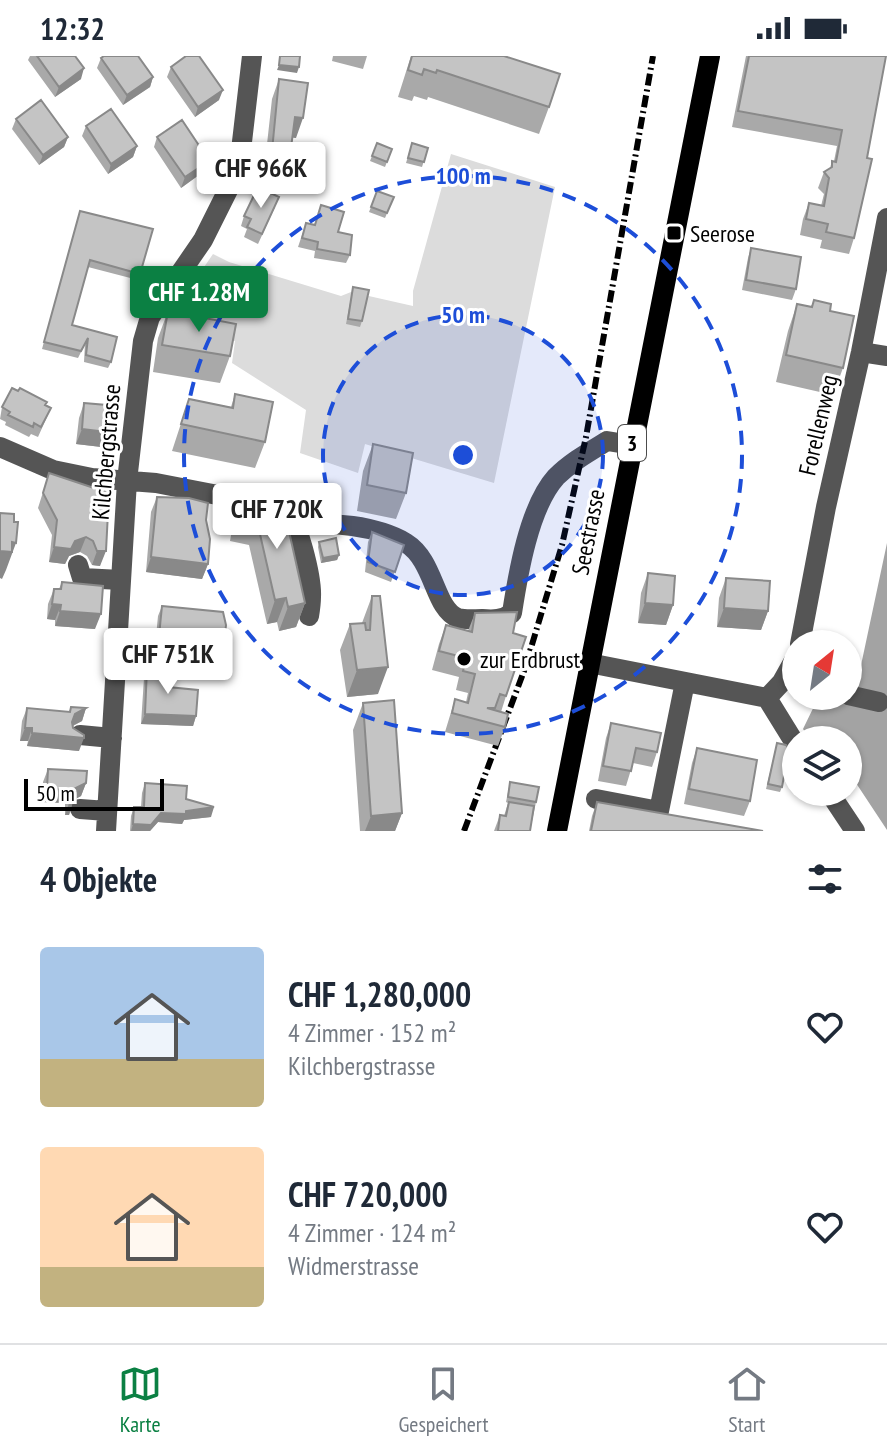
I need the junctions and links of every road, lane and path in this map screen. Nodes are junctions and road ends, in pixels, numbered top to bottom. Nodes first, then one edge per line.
1 (252, 56) edge
2 (710, 56) edge
3 (887, 218) edge
4 (861, 352) junction
5 (887, 356) edge
6 (632, 445) junction
7 (0, 447) edge
8 (127, 481) junction
9 (296, 524) junction
10 (78, 565) dead end
11 (121, 580) junction
12 (309, 616) dead end
13 (803, 630) edge
14 (589, 663) junction
15 (685, 682) junction
16 (782, 688) edge
17 (767, 698) junction
18 (862, 698) edge
19 (879, 702) dead end
20 (784, 726) edge
21 (80, 735) edge
22 (112, 738) junction
23 (596, 799) edge
24 (838, 806) edge
25 (80, 809) dead end
26 (107, 821) edge
27 (557, 831) edge
28 (855, 831) edge

1 - 8 street, Kilchbergstrasse
2 - 6 main road, Seestrasse / 3
3 - 4 street, Forellenweg
4 - 5 street
4 - 13 street, Forellenweg
6 - 9 street
6 - 14 main road, Seestrasse / 3
7 - 8 street
8 - 9 street
8 - 11 street, Kilchbergstrasse
9 - 12 street
10 - 11 street
11 - 22 street, Kilchbergstrasse
14 - 15 street
14 - 27 main road, Seestrasse / 3
15 - 17 street
15 - 23 street
16 - 17 street
17 - 20 street
18 - 19 street
21 - 22 street
22 - 26 street, Kilchbergstrasse
24 - 28 street
25 - 26 street

